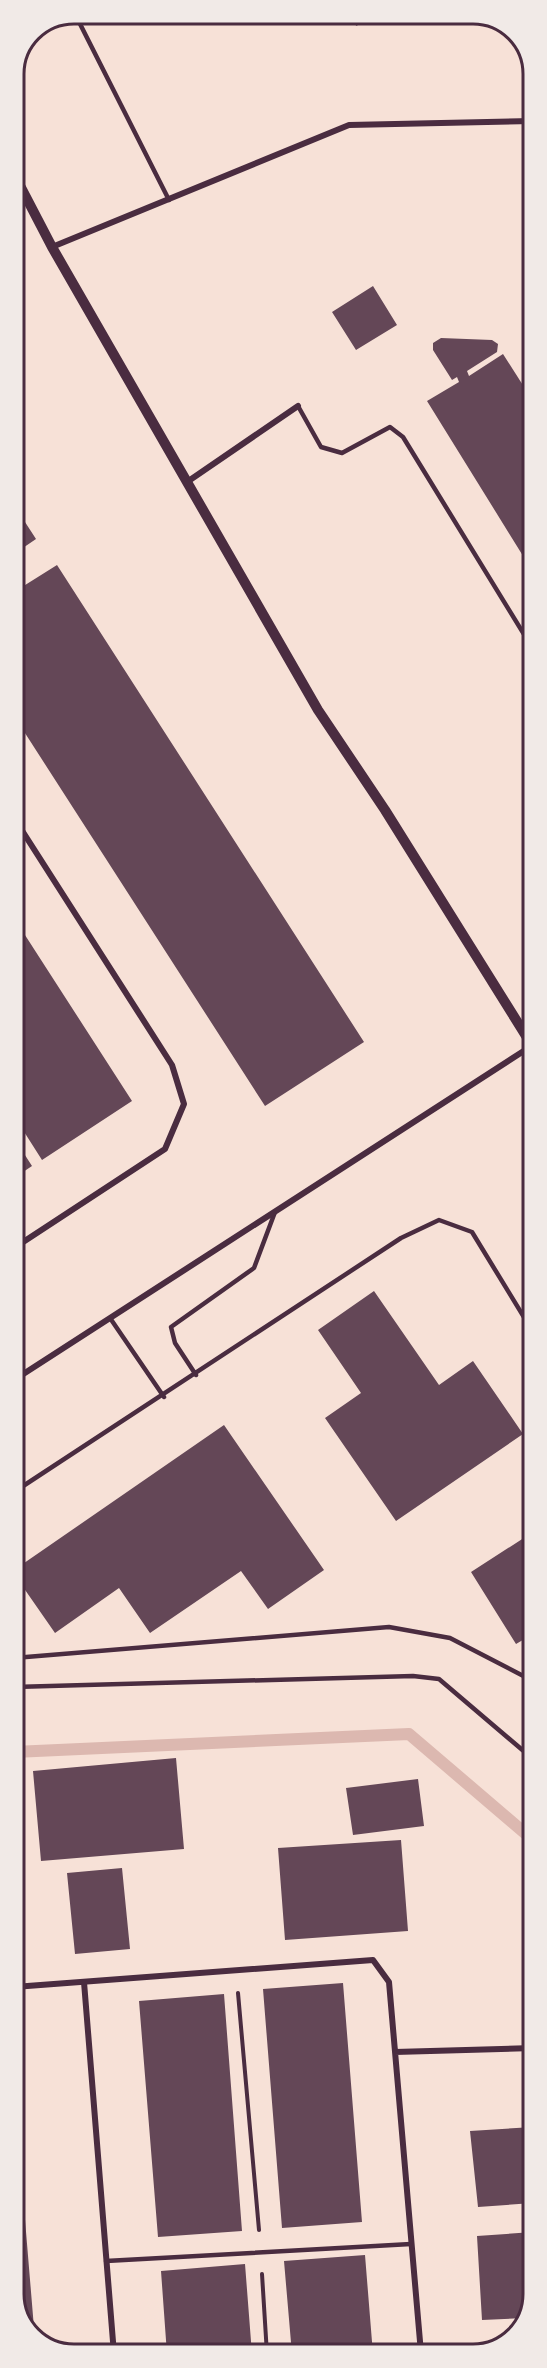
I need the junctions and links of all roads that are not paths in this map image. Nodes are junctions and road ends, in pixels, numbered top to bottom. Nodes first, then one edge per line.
1 (80, 24) edge
2 (523, 121) edge
3 (24, 193) edge
4 (170, 200) junction
5 (52, 247) junction
6 (298, 406) joint
7 (188, 482) junction
8 (523, 633) edge
9 (24, 834) edge
10 (523, 1030) edge
11 (523, 1052) edge
12 (275, 1211) junction
13 (24, 1241) edge
14 (523, 1316) edge
15 (110, 1318) junction
16 (24, 1374) edge
17 (196, 1375) junction
18 (164, 1397) junction
19 (24, 1486) edge
20 (24, 1657) edge
21 (523, 1676) edge
22 (24, 1687) edge
23 (523, 1750) edge
24 (84, 1982) junction
25 (24, 1987) edge
26 (523, 2048) edge
27 (394, 2052) junction
28 (411, 2244) junction
29 (106, 2261) junction
30 (113, 2344) edge
31 (420, 2344) edge

1 - 4 lane
2 - 4 street
3 - 5 street
4 - 5 street
5 - 7 street
6 - 7 street
6 - 8 lane
7 - 10 street
9 - 13 street
11 - 12 street
12 - 15 street
12 - 17 lane
14 - 17 lane
15 - 16 street
15 - 18 lane
17 - 18 lane
18 - 19 lane
20 - 21 lane
22 - 23 lane
24 - 25 street
24 - 27 street
24 - 29 street
26 - 27 street
27 - 28 street
28 - 29 lane
28 - 31 street
29 - 30 street

